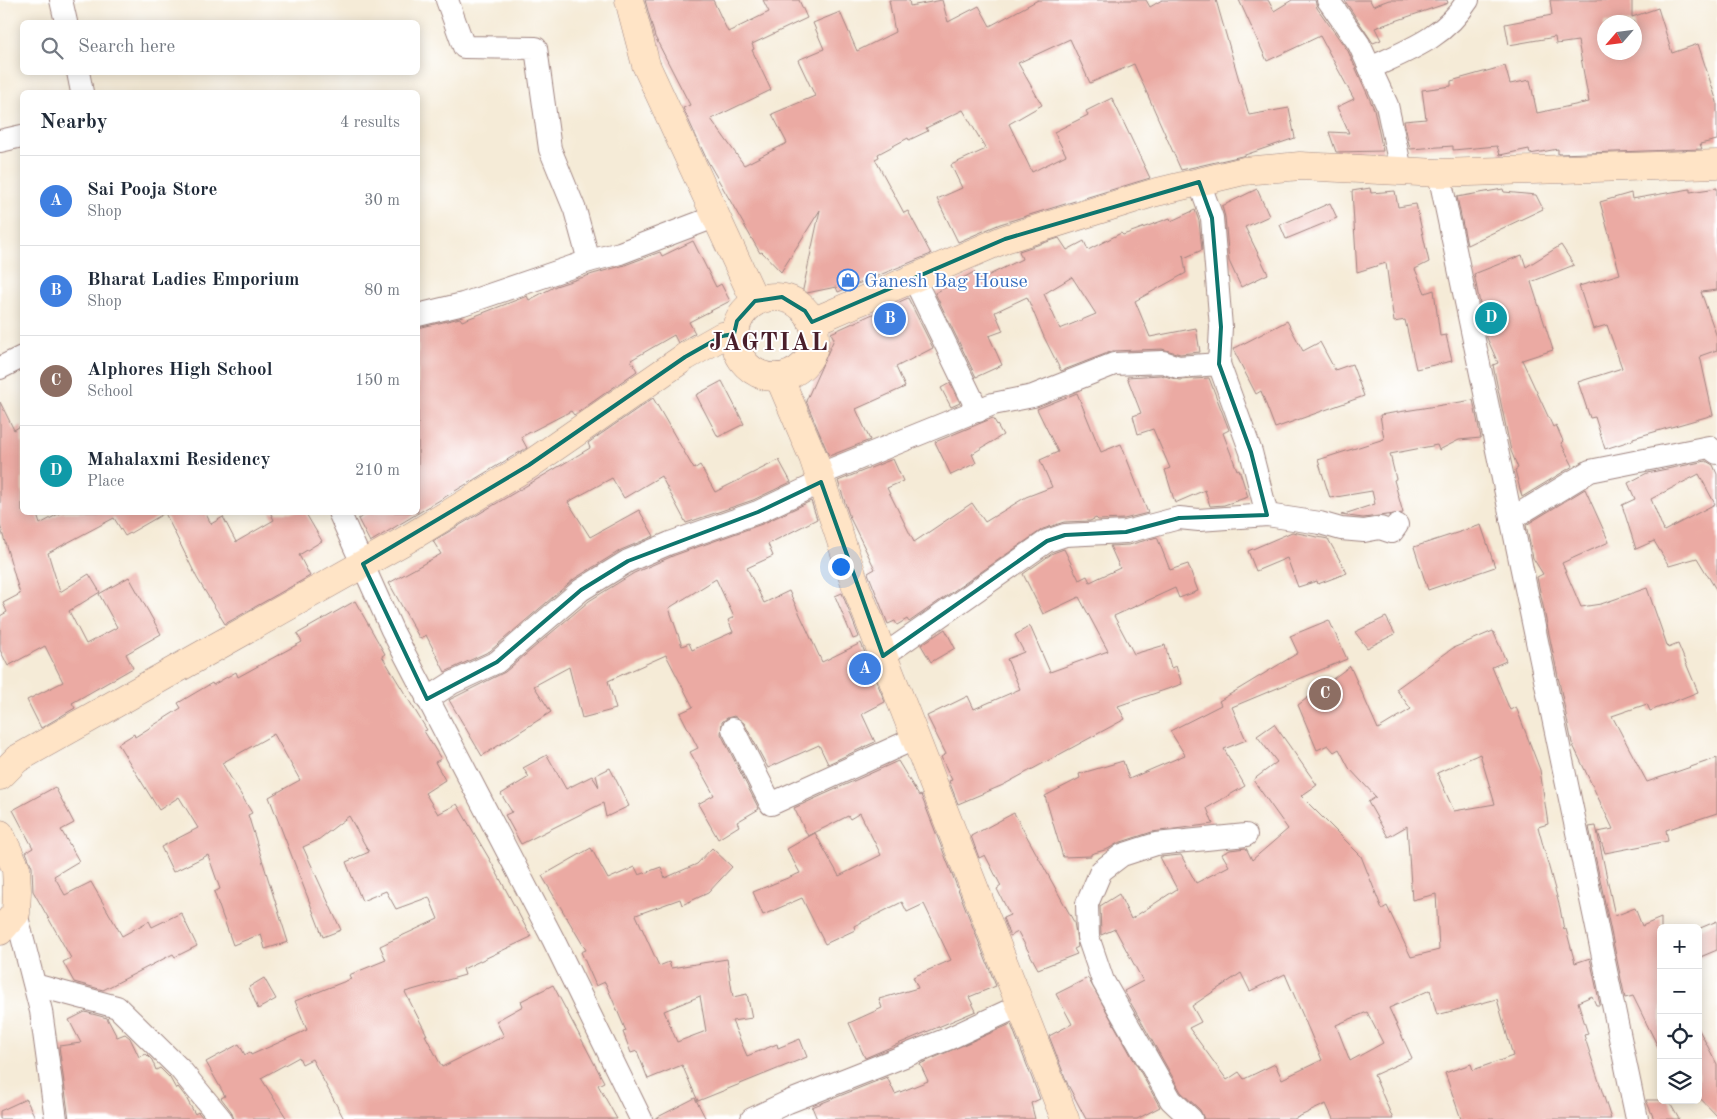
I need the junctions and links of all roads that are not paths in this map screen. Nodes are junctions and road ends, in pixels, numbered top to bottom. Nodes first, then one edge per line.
1 (61, 0) edge
2 (447, 0) edge
3 (629, 0) edge
4 (1328, 0) edge
5 (1468, 0) edge
6 (66, 20) edge
7 (1370, 68) junction
8 (79, 75) edge
9 (82, 90) edge
10 (20, 136) edge
11 (0, 141) edge
12 (1717, 164) edge
13 (1401, 170) junction
14 (1439, 173) junction
15 (1199, 182) junction
16 (717, 216) junction
17 (589, 260) junction
18 (914, 278) junction
19 (755, 301) junction
20 (420, 315) edge
21 (812, 322) junction
22 (734, 334) junction
23 (20, 358) edge
24 (1219, 364) junction
25 (0, 368) edge
26 (779, 377) junction
27 (978, 411) junction
28 (1717, 453) edge
29 (820, 479) junction
30 (340, 515) edge
31 (1266, 515) junction
32 (1512, 519) junction
33 (1397, 525) dead end
34 (363, 564) junction
35 (883, 656) junction
36 (427, 699) junction
37 (733, 729) dead end
38 (916, 738) junction
39 (0, 776) edge
40 (0, 834) edge
41 (1246, 835) dead end
42 (8, 922) edge
43 (35, 985) junction
44 (1019, 1006) junction
45 (56, 1119) edge
46 (221, 1119) edge
47 (641, 1119) edge
48 (752, 1119) edge
49 (1065, 1119) edge
50 (1191, 1119) edge
51 (1637, 1119) edge

1 - 6 street
2 - 17 street
3 - 16 main road
4 - 7 street
5 - 7 street
7 - 13 street
8 - 9 street
10 - 11 street
12 - 14 main road
13 - 14 main road
13 - 15 main road
14 - 32 street
15 - 18 main road
15 - 24 street
16 - 17 street
16 - 19 main road
17 - 20 street
18 - 21 main road
18 - 27 street
19 - 21 main road
19 - 22 main road
21 - 26 main road
22 - 26 main road
22 - 34 main road
23 - 25 street
24 - 27 street
24 - 31 street
26 - 29 main road
27 - 29 street
28 - 32 street
29 - 35 main road
29 - 36 street
30 - 34 street
31 - 33 street
31 - 35 street
32 - 51 street
34 - 36 street
34 - 39 main road
35 - 38 main road
36 - 47 street
37 - 38 street
38 - 44 main road
40 - 42 main road
41 - 50 street
42 - 43 street
43 - 45 street
43 - 46 street
44 - 48 street
44 - 49 main road

